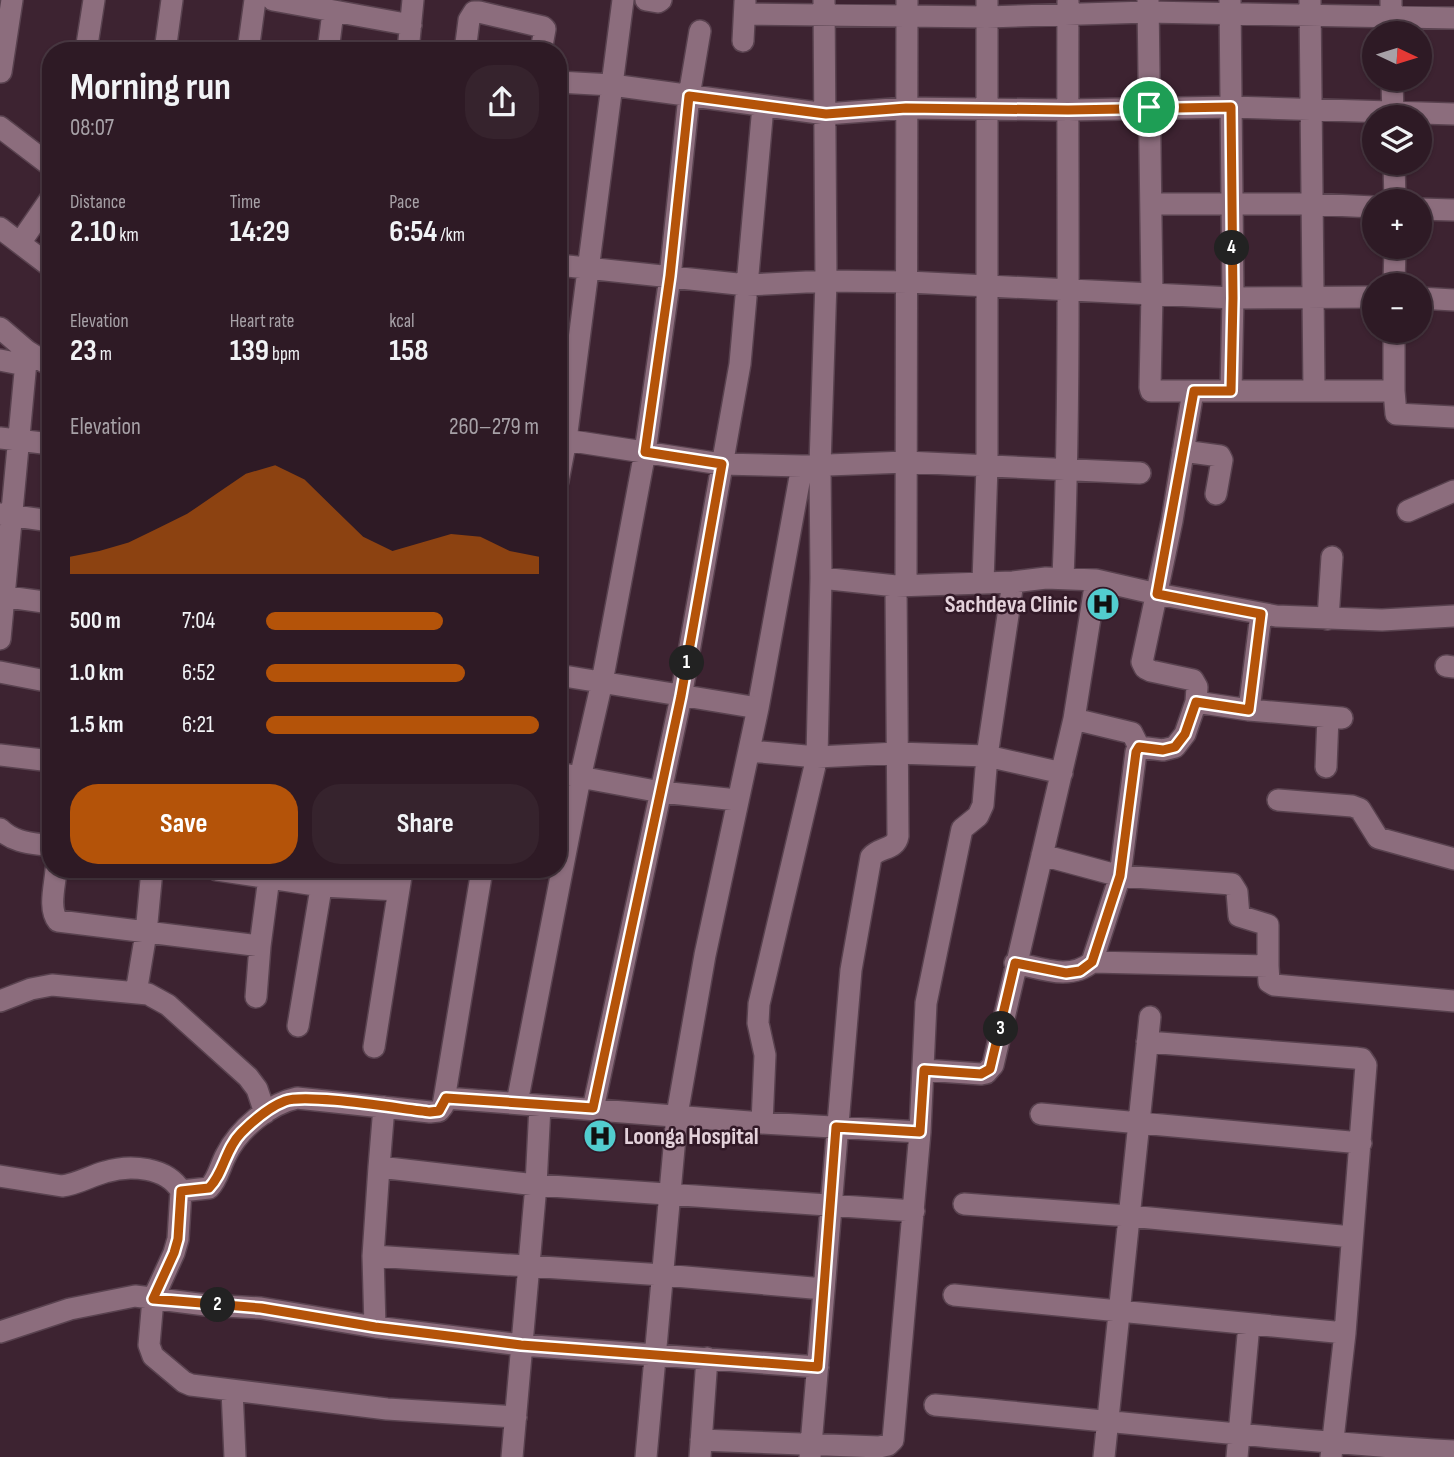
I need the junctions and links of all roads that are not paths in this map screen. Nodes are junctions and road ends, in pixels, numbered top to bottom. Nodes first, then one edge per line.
1 (12, 0) edge
2 (94, 0) edge
3 (172, 0) edge
4 (256, 0) edge
5 (273, 0) edge
6 (413, 0) edge
7 (623, 0) edge
8 (646, 0) edge
9 (661, 0) edge
10 (1148, 6) edge
11 (745, 7) edge
12 (1068, 7) edge
13 (1230, 7) edge
14 (825, 8) edge
15 (907, 8) edge
16 (987, 8) edge
17 (1309, 8) edge
18 (333, 12) junction
19 (1391, 16) edge
20 (1454, 18) edge
21 (411, 25) junction
22 (700, 32) dead end
23 (743, 41) dead end
24 (87, 42) edge
25 (166, 42) edge
26 (249, 42) edge
27 (329, 42) edge
28 (409, 42) edge
29 (466, 42) edge
30 (543, 42) edge
31 (1, 72) edge
32 (567, 82) edge
33 (612, 85) junction
34 (689, 96) junction
35 (763, 106) junction
36 (988, 107) junction
37 (1149, 107) junction
38 (1231, 107) junction
39 (906, 108) junction
40 (1310, 108) junction
41 (1068, 110) junction
42 (1362, 112) edge
43 (826, 114) junction
44 (1432, 114) edge
45 (1454, 114) edge
46 (0, 127) edge
47 (42, 159) edge
48 (1151, 204) junction
49 (1231, 204) junction
50 (1311, 204) junction
51 (1362, 206) edge
52 (1432, 209) edge
53 (1454, 210) edge
54 (42, 211) edge
55 (0, 228) edge
56 (20, 243) junction
57 (42, 260) edge
58 (567, 266) edge
59 (588, 268) junction
60 (670, 276) junction
61 (826, 281) junction
62 (908, 282) junction
63 (747, 285) junction
64 (988, 285) junction
65 (1070, 290) junction
66 (1152, 294) junction
67 (1314, 297) junction
68 (1362, 297) edge
69 (1233, 298) junction
70 (1432, 299) edge
71 (1454, 300) edge
72 (0, 328) edge
73 (1394, 343) edge
74 (26, 358) junction
75 (0, 360) edge
76 (42, 363) edge
77 (1314, 390) junction
78 (1194, 391) junction
79 (1231, 391) junction
80 (1394, 391) junction
81 (1454, 417) edge
82 (567, 432) edge
83 (9, 440) edge
84 (567, 440) edge
85 (42, 443) edge
86 (1183, 451) junction
87 (645, 452) junction
88 (906, 461) junction
89 (722, 464) junction
90 (811, 466) junction
91 (987, 466) junction
92 (1068, 469) junction
93 (1140, 473) dead end
94 (1454, 491) edge
95 (1216, 494) dead end
96 (1408, 511) dead end
97 (6, 514) edge
98 (42, 520) edge
99 (1332, 557) dead end
100 (1063, 578) junction
101 (821, 579) junction
102 (1096, 580) junction
103 (983, 582) junction
104 (1013, 582) junction
105 (901, 585) junction
106 (1157, 594) junction
107 (3, 597) edge
108 (42, 602) edge
109 (1261, 614) junction
110 (1454, 617) edge
111 (1328, 620) junction
112 (0, 639) edge
113 (0, 672) edge
114 (567, 676) edge
115 (42, 679) edge
116 (602, 682) junction
117 (681, 696) junction
118 (1196, 702) junction
119 (758, 708) junction
120 (1249, 710) junction
121 (1074, 719) junction
122 (1139, 747) junction
123 (749, 751) junction
124 (897, 753) junction
125 (0, 755) edge
126 (987, 756) junction
127 (817, 757) junction
128 (42, 760) edge
129 (1326, 767) dead end
130 (1062, 773) junction
131 (567, 775) edge
132 (580, 778) junction
133 (661, 792) junction
134 (737, 800) junction
135 (1278, 800) dead end
136 (0, 830) edge
137 (42, 845) edge
138 (567, 845) edge
139 (1042, 855) junction
140 (1454, 859) edge
141 (1120, 876) junction
142 (55, 878) edge
143 (151, 878) edge
144 (269, 878) edge
145 (323, 878) edge
146 (481, 878) edge
147 (561, 878) edge
148 (400, 880) edge
149 (146, 933) junction
150 (260, 946) junction
151 (1092, 962) junction
152 (1015, 963) junction
153 (1268, 966) junction
154 (136, 993) junction
155 (256, 998) dead end
156 (0, 1001) edge
157 (1454, 1001) edge
158 (1150, 1017) dead end
159 (298, 1026) dead end
160 (1147, 1042) junction
161 (374, 1047) dead end
162 (924, 1070) junction
163 (446, 1098) junction
164 (517, 1102) junction
165 (540, 1106) junction
166 (384, 1107) junction
167 (593, 1108) junction
168 (265, 1113) junction
169 (1041, 1114) dead end
170 (677, 1115) junction
171 (1139, 1121) junction
172 (762, 1123) junction
173 (836, 1127) junction
174 (920, 1132) junction
175 (1361, 1143) junction
176 (379, 1167) junction
177 (0, 1176) edge
178 (536, 1185) junction
179 (181, 1191) junction
180 (668, 1195) junction
181 (964, 1204) dead end
182 (830, 1206) junction
183 (914, 1211) junction
184 (1129, 1216) junction
185 (1352, 1237) junction
186 (373, 1256) junction
187 (528, 1266) junction
188 (663, 1275) junction
189 (824, 1289) junction
190 (954, 1295) dead end
191 (153, 1299) junction
192 (1119, 1311) junction
193 (1249, 1324) junction
194 (375, 1327) junction
195 (0, 1332) edge
196 (1345, 1333) junction
197 (521, 1345) junction
198 (656, 1353) junction
199 (707, 1357) junction
200 (818, 1367) junction
201 (232, 1390) junction
202 (935, 1405) dead end
203 (516, 1418) junction
204 (1108, 1420) junction
205 (1239, 1434) junction
206 (701, 1448) edge
207 (811, 1451) edge
208 (1332, 1451) edge
209 (1454, 1451) edge
210 (235, 1457) edge
211 (512, 1457) edge
212 (646, 1457) edge
213 (1104, 1457) edge
214 (1237, 1457) edge

1 - 31 street
2 - 24 street
3 - 25 street
4 - 26 street
5 - 18 street
6 - 21 street
7 - 33 street
8 - 9 street
10 - 12 street
10 - 13 street
10 - 37 street
11 - 14 street
11 - 23 street
12 - 16 street
12 - 41 street
13 - 17 street
13 - 38 street
14 - 15 street
14 - 43 street
15 - 16 street
15 - 39 street
16 - 36 street
17 - 19 street
17 - 40 street
18 - 21 street
18 - 27 street
19 - 20 street
21 - 28 street
22 - 34 street
29 - 30 street
32 - 33 street
33 - 34 street
33 - 59 street
34 - 35 street
34 - 60 street
35 - 43 street
35 - 63 street
36 - 39 street
36 - 41 street
36 - 64 street
37 - 38 street
37 - 41 street
37 - 48 street
38 - 40 street
38 - 49 street
39 - 43 street
39 - 62 street
40 - 42 street
40 - 50 street
41 - 65 street
43 - 61 street
44 - 45 street
46 - 47 street
48 - 49 street
48 - 66 street
49 - 50 street
49 - 69 street
50 - 51 street
50 - 67 street
52 - 53 street
54 - 56 street
55 - 56 street
56 - 57 street
58 - 59 street
59 - 60 street
59 - 82 street
60 - 63 street
60 - 87 street
61 - 62 street
61 - 63 street
61 - 90 street
62 - 64 street
62 - 88 street
63 - 89 street
64 - 65 street
64 - 91 street
65 - 66 street
65 - 92 street
66 - 69 street
66 - 78 street
67 - 68 street
67 - 69 street
67 - 77 street
69 - 79 street
70 - 71 street
72 - 74 street
73 - 80 street
74 - 75 street
74 - 76 street
74 - 83 street
77 - 79 street
77 - 80 street
78 - 79 street
78 - 86 street
80 - 81 street
83 - 85 street
83 - 97 street
84 - 87 street
86 - 95 street
86 - 106 street
87 - 89 street
87 - 116 street
88 - 90 street
88 - 91 street
88 - 105 street
89 - 90 street
89 - 117 street
90 - 101 street
90 - 119 street
91 - 92 street
91 - 103 street
92 - 93 street
92 - 100 street
94 - 96 street
97 - 98 street
97 - 107 street
99 - 111 street
100 - 102 street
100 - 104 street
101 - 105 street
101 - 127 street
102 - 106 street
102 - 121 street
103 - 104 street
103 - 105 street
104 - 126 street
105 - 124 street
106 - 109 street
106 - 118 street
107 - 108 street
107 - 112 street
109 - 111 street
109 - 120 street
110 - 111 street
113 - 115 street
114 - 116 street
116 - 117 street
116 - 132 street
117 - 119 street
117 - 133 street
118 - 120 street
118 - 122 street
119 - 123 street
120 - 129 street
121 - 122 street
121 - 130 street
122 - 141 street
123 - 127 street
123 - 134 street
124 - 126 street
124 - 127 street
124 - 173 street
125 - 128 street
126 - 130 street
126 - 162 street
127 - 172 street
130 - 139 street
131 - 132 street
132 - 133 street
132 - 138 street
133 - 134 street
133 - 167 street
134 - 170 street
135 - 140 street
136 - 137 street
139 - 141 street
139 - 152 street
141 - 151 street
141 - 153 street
142 - 149 street
143 - 149 street
144 - 150 street
145 - 148 street
145 - 159 street
146 - 163 street
147 - 164 street
148 - 161 street
149 - 150 street
149 - 154 street
150 - 155 street
151 - 152 street
151 - 153 street
152 - 162 street
153 - 157 street
154 - 156 street
154 - 168 street
158 - 160 street
160 - 171 street
160 - 175 street
162 - 174 street
163 - 164 street
163 - 166 street
164 - 165 street
165 - 167 street
165 - 178 street
166 - 168 street
166 - 176 street
167 - 170 street
168 - 179 street
169 - 171 street
170 - 172 street
170 - 180 street
171 - 175 street
171 - 184 street
172 - 173 street
173 - 174 street
173 - 182 street
174 - 183 street
175 - 185 street
176 - 178 street
176 - 186 street
177 - 179 street
178 - 180 street
178 - 187 street
179 - 191 street
180 - 182 street
180 - 188 street
181 - 184 street
182 - 183 street
182 - 189 street
183 - 207 street
184 - 185 street
184 - 192 street
185 - 196 street
186 - 187 street
186 - 194 street
187 - 188 street
187 - 197 street
188 - 189 street
188 - 198 street
189 - 200 street
190 - 192 street
191 - 194 street
191 - 195 street
191 - 201 street
192 - 193 street
192 - 204 street
193 - 196 street
193 - 205 street
194 - 197 street
196 - 208 street
197 - 198 street
197 - 203 street
198 - 199 street
198 - 212 street
199 - 200 street
199 - 206 street
200 - 207 street
201 - 203 street
201 - 210 street
202 - 204 street
203 - 211 street
204 - 205 street
204 - 213 street
205 - 208 street
205 - 214 street
206 - 207 street
208 - 209 street

